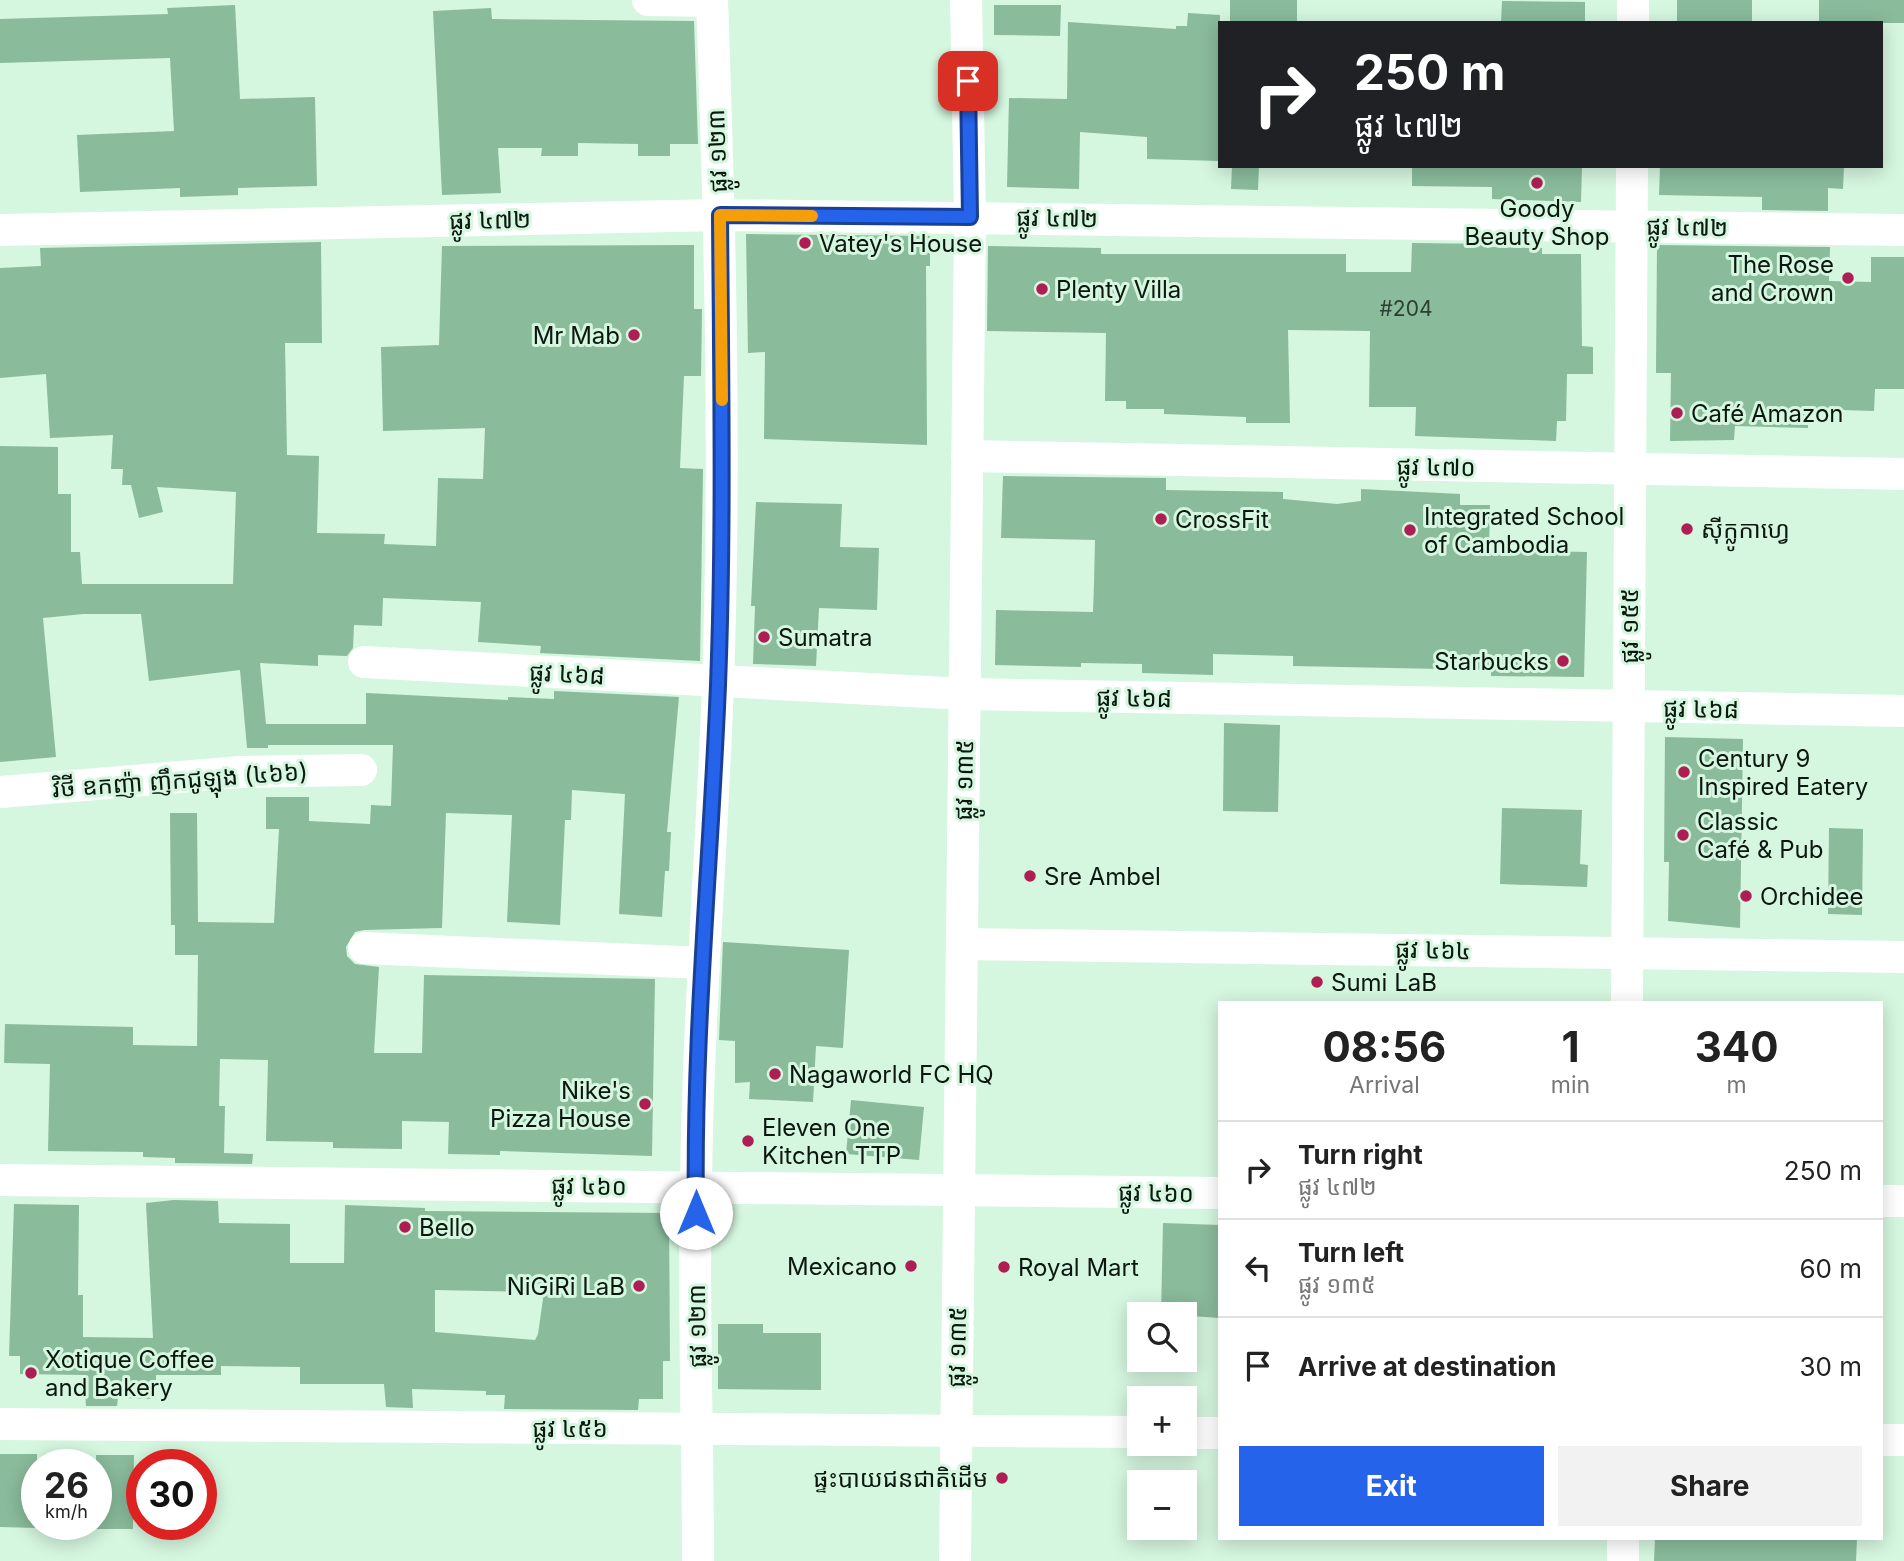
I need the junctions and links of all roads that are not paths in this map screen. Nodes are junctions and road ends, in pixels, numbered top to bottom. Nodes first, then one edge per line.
1 (648, 0) edge
2 (966, 0) edge
3 (1633, 0) edge
4 (712, 1) edge
5 (1633, 21) edge
6 (1632, 168) edge
7 (720, 215) junction
8 (970, 217) junction
9 (1632, 227) junction
10 (0, 230) edge
11 (1904, 230) edge
12 (967, 456) junction
13 (1630, 471) junction
14 (1904, 474) edge
15 (364, 662) dead end
16 (718, 684) junction
17 (965, 694) junction
18 (1629, 708) junction
19 (1904, 711) edge
20 (360, 770) dead end
21 (0, 792) edge
22 (962, 944) junction
23 (364, 948) dead end
24 (1627, 953) junction
25 (1904, 957) edge
26 (703, 963) junction
27 (1627, 1001) edge
28 (0, 1180) edge
29 (695, 1187) junction
30 (959, 1191) junction
31 (1218, 1193) edge
32 (1883, 1201) edge
33 (1904, 1201) edge
34 (0, 1424) edge
35 (698, 1429) junction
36 (956, 1430) junction
37 (1127, 1432) edge
38 (1197, 1433) edge
39 (1218, 1433) edge
40 (1883, 1440) edge
41 (1904, 1440) edge
42 (1623, 1540) edge
43 (698, 1561) edge
44 (955, 1561) edge
45 (1623, 1561) edge

1 - 4 street
2 - 8 street, ផ្លូវ ១៣៥
3 - 5 street
4 - 7 street, ផ្លូវ ១២៣
6 - 9 street, ផ្លូវ ១៥៥
7 - 8 street, ផ្លូវ ៤៧២
7 - 10 street, ផ្លូវ ៤៧២
7 - 16 street, ផ្លូវ ១២៣
8 - 9 street, ផ្លូវ ៤៧២
8 - 12 street, ផ្លូវ ១៣៥
9 - 11 street, ផ្លូវ ៤៧២
9 - 13 street, ផ្លូវ ១៥៥
12 - 13 street, ផ្លូវ ៤៧០
12 - 17 street, ផ្លូវ ១៣៥
13 - 14 street, ផ្លូវ ៤៧០
13 - 18 street, ផ្លូវ ១៥៥
15 - 16 street, ផ្លូវ ៤៦៨
16 - 17 street, ផ្លូវ ៤៦៨
16 - 26 street, ផ្លូវ ១២៣
17 - 18 street, ផ្លូវ ៤៦៨
17 - 22 street, ផ្លូវ ១៣៥
18 - 19 street, ផ្លូវ ៤៦៨
18 - 24 street, ផ្លូវ ១៥៥
20 - 21 street, វិថី ឧកញ៉ា ញឹកជូឡុង (៤៦៦)
22 - 24 street, ផ្លូវ ៤៦៤
22 - 30 street, ផ្លូវ ១៣៥
23 - 26 street
24 - 25 street, ផ្លូវ ៤៦៤
24 - 27 street, ផ្លូវ ១៥៥
26 - 29 street, ផ្លូវ ១២៣
28 - 29 street, ផ្លូវ ៤៦០
29 - 30 street, ផ្លូវ ៤៦០
29 - 35 street, ផ្លូវ ១២៣
30 - 31 street, ផ្លូវ ៤៦០
30 - 36 street, ផ្លូវ ១៣៥
32 - 33 street
34 - 35 street, ផ្លូវ ៤៥៦
35 - 36 street, ផ្លូវ ៤៥៦
35 - 43 street, ផ្លូវ ១២៣
36 - 37 street, ផ្លូវ ៤៥៦
36 - 44 street, ផ្លូវ ១៣៥
38 - 39 street
40 - 41 street
42 - 45 street

